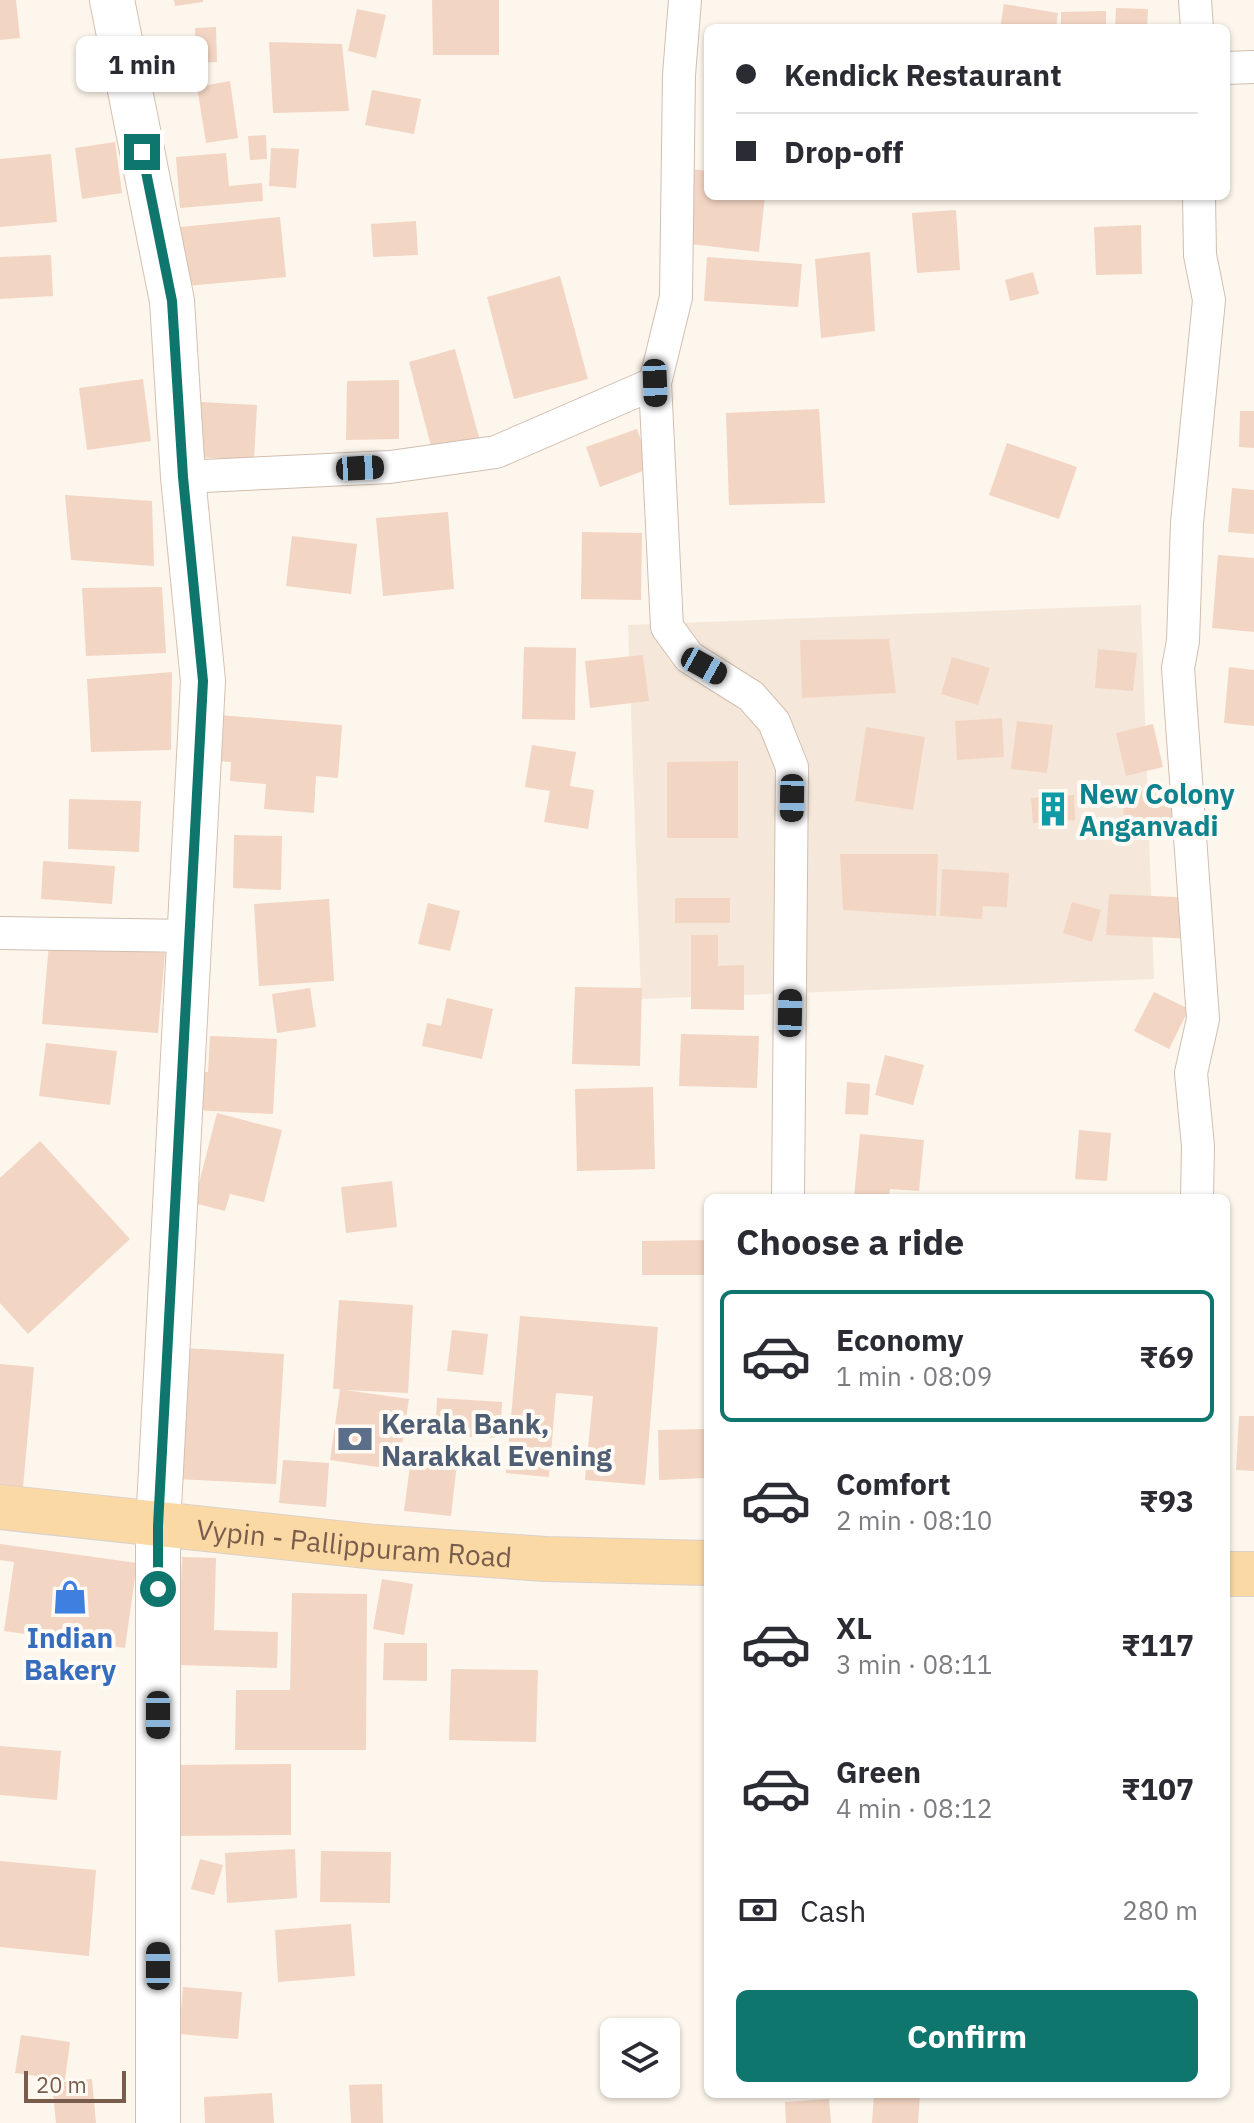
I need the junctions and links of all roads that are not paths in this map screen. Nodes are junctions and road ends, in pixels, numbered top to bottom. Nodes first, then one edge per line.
1 (112, 0) edge
2 (685, 0) edge
3 (1195, 0) edge
4 (1197, 24) edge
5 (1254, 67) edge
6 (1230, 68) edge
7 (1199, 200) edge
8 (655, 383) junction
9 (183, 477) junction
10 (0, 933) edge
11 (191, 936) junction
12 (788, 1194) edge
13 (1197, 1194) edge
14 (0, 1507) edge
15 (158, 1526) junction
16 (704, 1563) edge
17 (1230, 1574) edge
18 (1254, 1574) edge
19 (158, 2123) edge

1 - 9 main road
2 - 8 street
3 - 4 street
5 - 6 street
7 - 13 street
8 - 9 street
8 - 12 street
9 - 11 main road
10 - 11 street
11 - 15 main road
14 - 15 main road, Vypin - Pallippuram Road
15 - 16 main road, Vypin - Pallippuram Road
15 - 19 main road
17 - 18 main road

